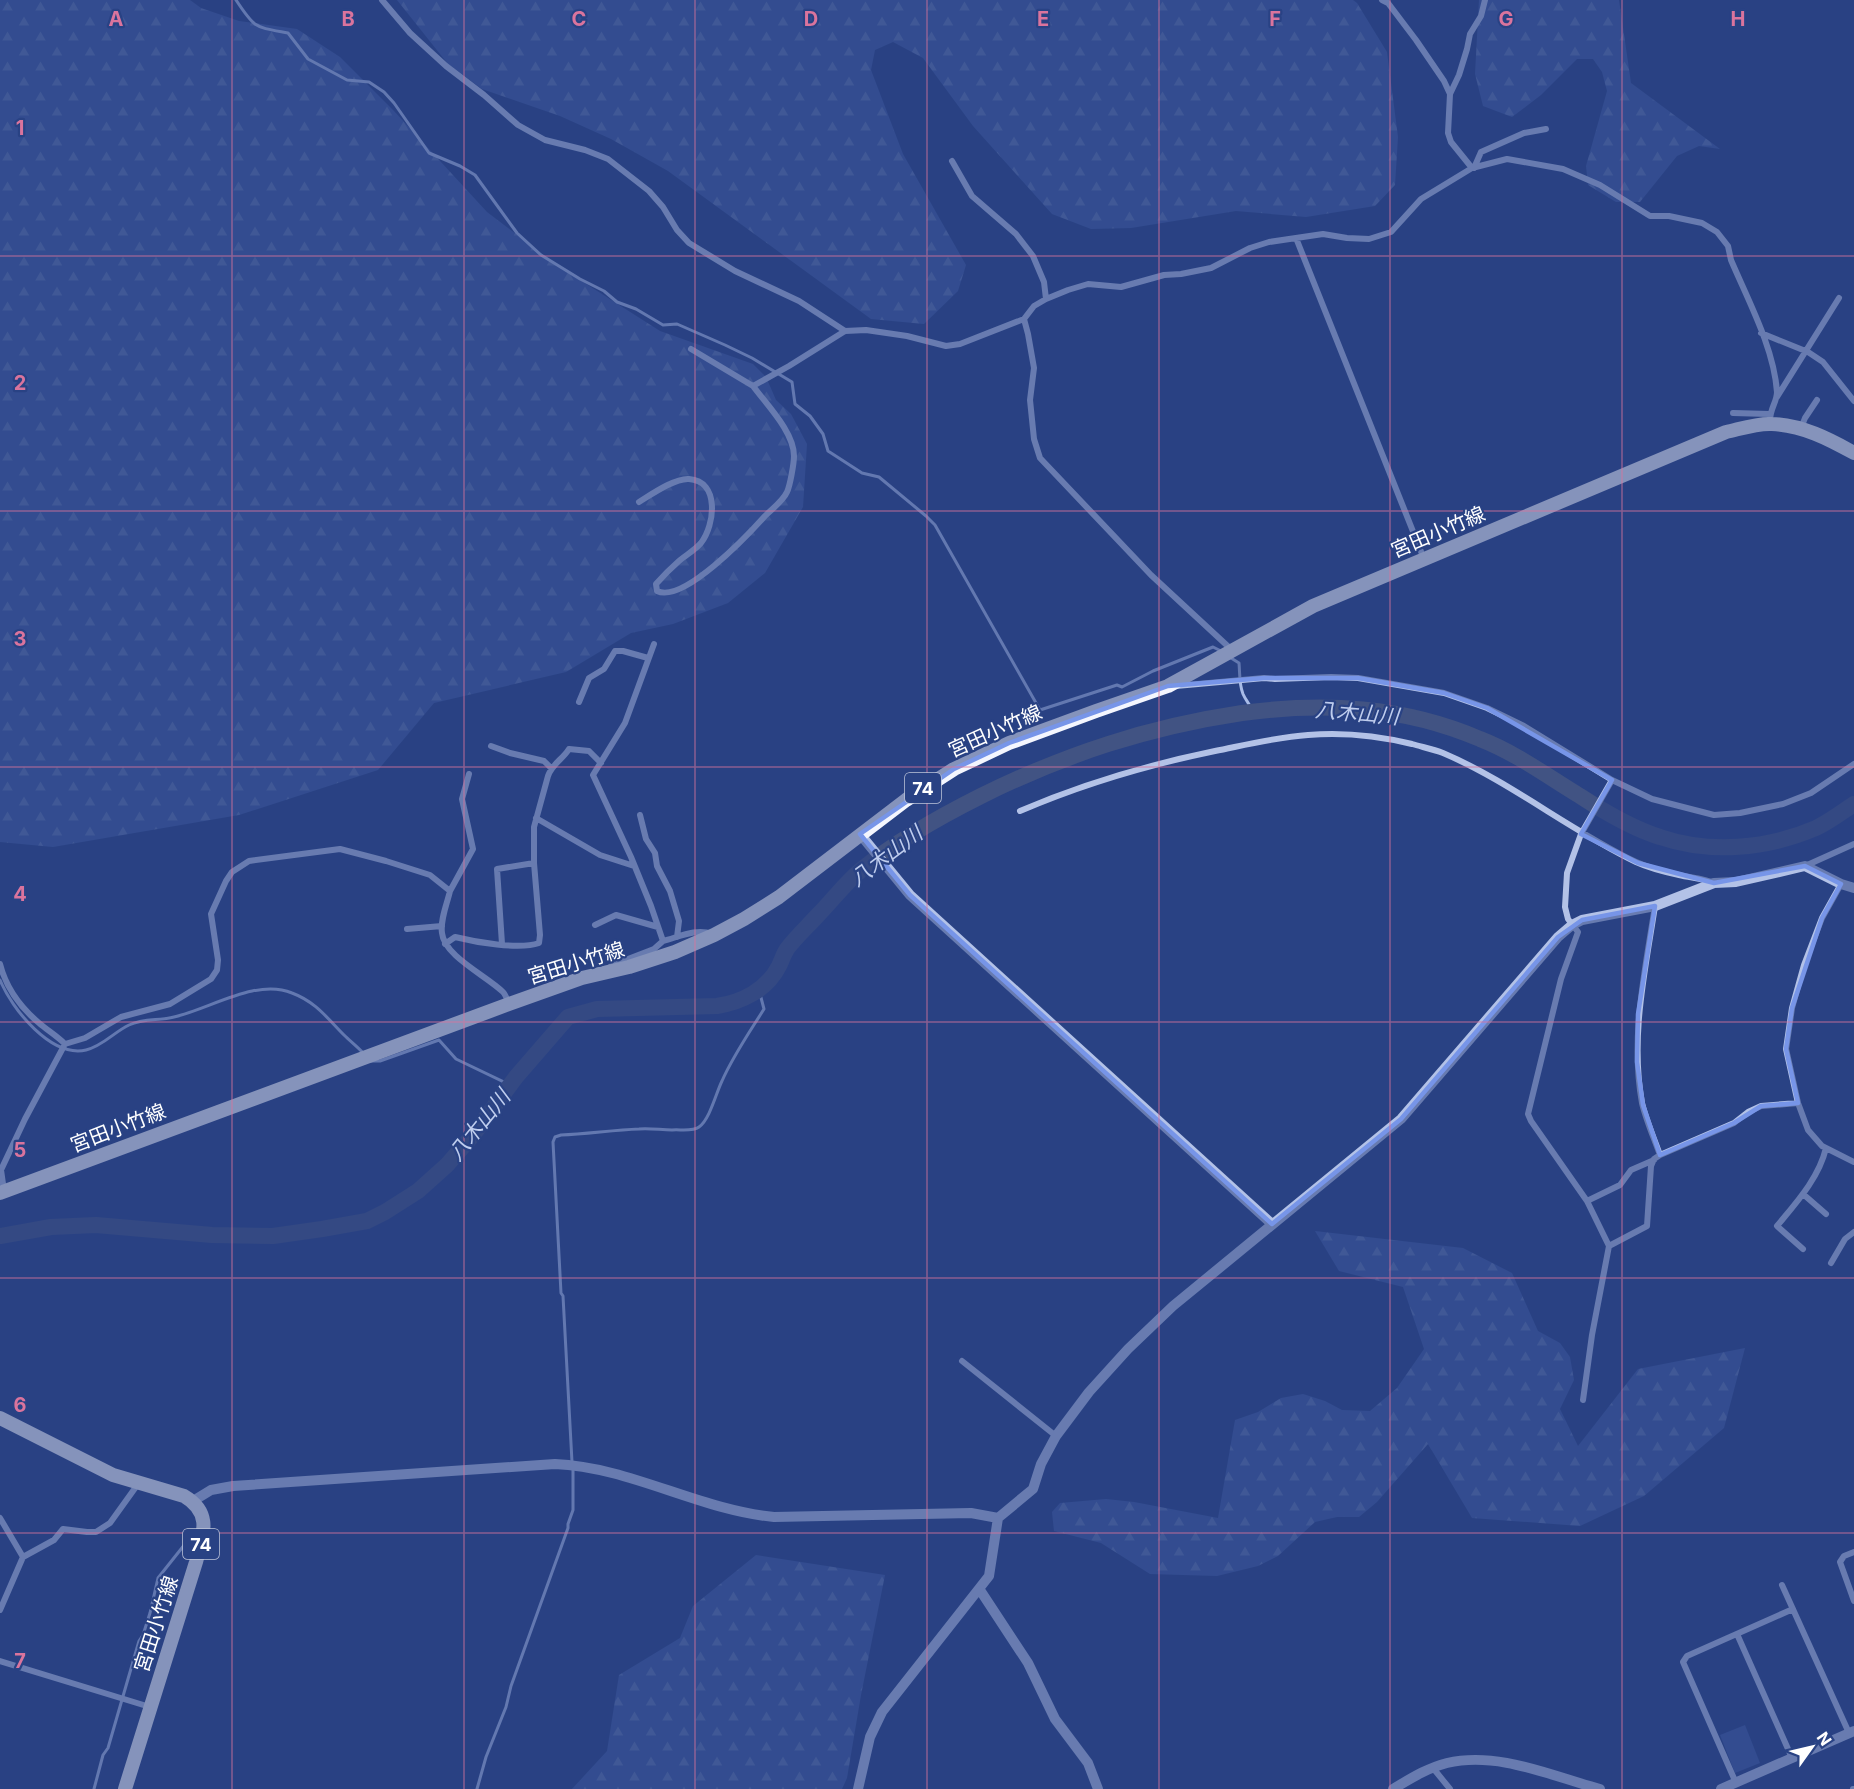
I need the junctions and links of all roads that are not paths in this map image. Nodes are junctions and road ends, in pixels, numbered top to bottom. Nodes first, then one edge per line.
1 (382, 0) edge
2 (1382, 0) edge
3 (1485, 0) edge
4 (1450, 94) junction
5 (1546, 129) dead end
6 (952, 161) dead end
7 (1473, 168) junction
8 (1296, 238) junction
9 (1839, 298) dead end
10 (1046, 299) junction
11 (1024, 320) junction
12 (845, 331) junction
13 (1761, 333) junction
14 (691, 349) dead end
15 (1805, 350) junction
16 (753, 386) junction
17 (1776, 398) junction
18 (1817, 400) dead end
19 (1854, 401) edge
20 (1732, 413) dead end
21 (1769, 418) junction
22 (1801, 429) junction
23 (1854, 453) edge
24 (639, 501) dead end
25 (1424, 559) junction
26 (654, 644) dead end
27 (1233, 651) junction
28 (648, 658) junction
29 (1168, 687) junction
30 (579, 702) dead end
31 (491, 746) dead end
32 (601, 762) junction
33 (1854, 764) edge
34 (551, 768) junction
35 (469, 774) dead end
36 (1612, 780) junction
37 (1020, 811) dead end
38 (640, 815) dead end
39 (536, 818) junction
40 (860, 834) junction
41 (1581, 834) junction
42 (1854, 844) edge
43 (534, 862) junction
44 (634, 866) junction
45 (1805, 866) junction
46 (1714, 883) junction
47 (1841, 884) junction
48 (1854, 888) edge
49 (450, 891) junction
50 (1655, 906) junction
51 (595, 925) dead end
52 (1572, 925) junction
53 (442, 926) junction
54 (658, 927) junction
55 (407, 929) dead end
56 (714, 935) junction
57 (677, 937) junction
58 (663, 941) junction
59 (446, 944) junction
60 (502, 944) junction
61 (0, 964) edge
62 (601, 974) junction
63 (509, 1004) junction
64 (65, 1044) junction
65 (1798, 1103) junction
66 (1826, 1148) junction
67 (1657, 1157) junction
68 (1854, 1162) edge
69 (2, 1193) edge
70 (1803, 1194) junction
71 (1587, 1201) junction
72 (1826, 1214) dead end
73 (1272, 1224) junction
74 (1854, 1232) edge
75 (1609, 1246) junction
76 (1803, 1249) dead end
77 (1831, 1263) dead end
78 (962, 1361) dead end
79 (1583, 1400) dead end
80 (0, 1418) edge
81 (1056, 1436) junction
82 (138, 1484) junction
83 (193, 1501) junction
84 (0, 1518) edge
85 (998, 1518) junction
86 (1854, 1552) edge
87 (23, 1557) junction
88 (1782, 1585) dead end
89 (980, 1590) junction
90 (1854, 1601) edge
91 (1, 1606) edge
92 (1793, 1609) junction
93 (1737, 1634) junction
94 (0, 1661) edge
95 (150, 1707) junction
96 (1851, 1732) edge
97 (1792, 1758) junction
98 (1433, 1768) junction
99 (1736, 1783) junction
100 (1585, 1787) edge
101 (125, 1789) edge
102 (858, 1789) edge
103 (1098, 1789) edge
104 (1393, 1789) edge
105 (1450, 1789) edge
106 (1600, 1789) edge
107 (1721, 1789) edge

1 - 12 street
2 - 4 street
3 - 4 street
4 - 7 street
5 - 7 street
6 - 10 street
7 - 8 street
7 - 13 street
8 - 10 street
8 - 25 street
9 - 15 street
10 - 11 street
11 - 12 street
11 - 27 street
12 - 16 street
13 - 15 street
13 - 17 street
14 - 16 street
15 - 17 street
15 - 19 street
16 - 24 street
17 - 21 street
18 - 22 street
20 - 21 street
21 - 22 main road, 宮田小竹線 / 74
21 - 25 main road, 宮田小竹線 / 74
22 - 23 main road, 宮田小竹線 / 74
25 - 27 main road, 宮田小竹線 / 74
26 - 28 street
27 - 29 main road, 宮田小竹線 / 74
28 - 30 street
28 - 32 street
29 - 36 street
29 - 40 main road, 宮田小竹線 / 74
31 - 34 street
32 - 34 street
32 - 44 street
33 - 36 street
34 - 39 street
35 - 49 street
36 - 41 street
37 - 41 street
38 - 57 street
39 - 43 street
39 - 44 street
40 - 56 main road, 宮田小竹線 / 74
40 - 73 street
41 - 46 street
41 - 52 street
42 - 45 street
43 - 60 street
43 - 60 street
44 - 54 street
45 - 46 street
45 - 47 street
46 - 50 street
47 - 48 street
47 - 65 street
49 - 53 street
49 - 64 street
50 - 52 street
50 - 67 street
51 - 54 street
52 - 71 street
52 - 73 street
53 - 55 street
53 - 59 street
54 - 58 street
56 - 57 street
56 - 62 main road, 宮田小竹線 / 74
57 - 58 street
58 - 62 street
59 - 60 street
59 - 63 street
61 - 64 street
62 - 63 main road, 宮田小竹線 / 74
63 - 69 main road, 宮田小竹線 / 74
64 - 69 street
65 - 66 street
65 - 67 street
66 - 68 street
66 - 70 street
67 - 71 street
67 - 75 street
70 - 72 street
70 - 76 street
71 - 75 street
73 - 81 street
74 - 77 street
75 - 79 street
78 - 81 street
80 - 82 main road, 74
81 - 85 street
82 - 83 main road, 74
82 - 87 street
83 - 85 street
83 - 95 main road, 宮田小竹線 / 74
84 - 87 street
85 - 89 street
86 - 90 street
87 - 91 street
88 - 92 street
89 - 102 street
89 - 103 street
92 - 93 street
92 - 96 street
93 - 97 street
93 - 99 street
94 - 95 street
95 - 101 main road, 宮田小竹線 / 74
96 - 97 street
97 - 99 street
98 - 100 street
98 - 104 street
98 - 105 street
99 - 107 street
100 - 106 street

